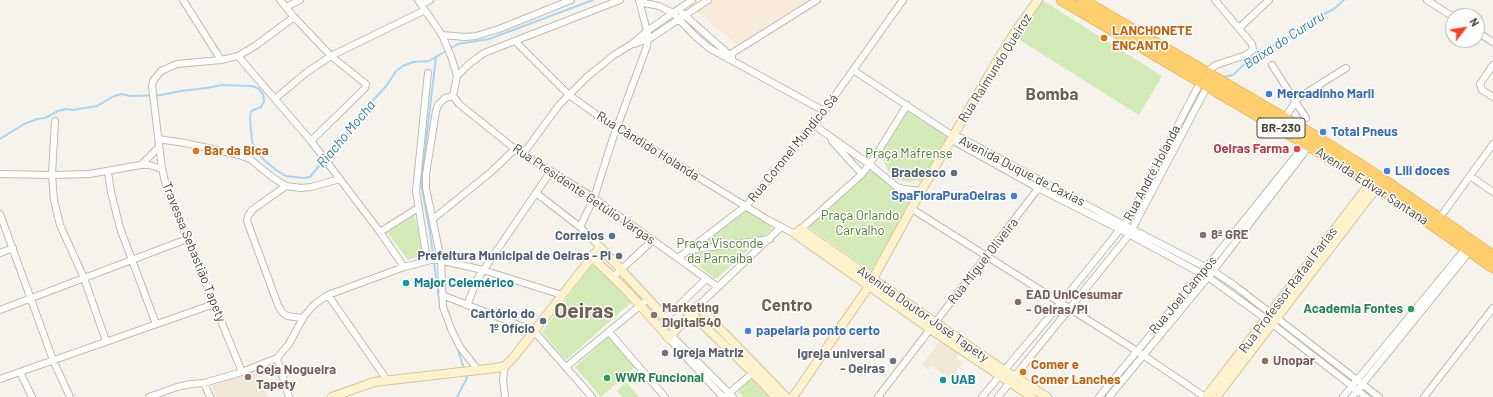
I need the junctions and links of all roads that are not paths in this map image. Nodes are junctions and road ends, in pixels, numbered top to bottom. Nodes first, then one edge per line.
1 (184, 0) edge
2 (280, 0) edge
3 (300, 0) edge
4 (430, 0) edge
5 (571, 0) edge
6 (620, 0) edge
7 (692, 0) edge
8 (708, 0) edge
9 (817, 0) edge
10 (903, 0) edge
11 (1038, 0) edge
12 (1062, 0) edge
13 (1082, 0) edge
14 (1215, 0) edge
15 (1269, 0) edge
16 (1426, 0) edge
17 (640, 1) edge
18 (422, 5) edge
19 (286, 7) junction
20 (675, 11) junction
21 (1445, 12) edge
22 (294, 17) junction
23 (681, 17) junction
24 (1239, 28) junction
25 (647, 31) junction
26 (442, 35) junction
27 (649, 39) junction
28 (515, 41) junction
29 (632, 44) junction
30 (238, 56) junction
31 (331, 56) junction
32 (728, 56) junction
33 (221, 60) junction
34 (1272, 65) dead end
35 (1493, 65) edge
36 (1346, 68) dead end
37 (853, 70) junction
38 (428, 73) dead end
39 (457, 76) junction
40 (1208, 77) junction
41 (569, 95) junction
42 (453, 96) junction
43 (1493, 97) edge
44 (276, 98) junction
45 (1296, 101) junction
46 (907, 106) junction
47 (824, 111) junction
48 (1306, 118) dead end
49 (1284, 119) junction
50 (55, 121) dead end
51 (814, 125) junction
52 (617, 128) junction
53 (823, 132) junction
54 (953, 136) junction
55 (158, 140) junction
56 (1311, 140) junction
57 (311, 141) junction
58 (1493, 144) edge
59 (160, 147) junction
60 (515, 149) junction
61 (524, 154) junction
62 (869, 164) junction
63 (141, 165) junction
64 (162, 169) junction
65 (551, 171) junction
66 (108, 172) junction
67 (0, 174) edge
68 (862, 174) junction
69 (52, 175) junction
70 (1470, 176) junction
71 (340, 179) junction
72 (1044, 181) junction
73 (1374, 184) junction
74 (286, 186) junction
75 (1038, 188) junction
76 (921, 191) junction
77 (1493, 192) edge
78 (536, 193) junction
79 (594, 198) junction
80 (746, 206) junction
81 (418, 208) junction
82 (912, 209) junction
83 (0, 214) edge
84 (433, 219) junction
85 (1439, 219) junction
86 (580, 227) junction
87 (781, 228) junction
88 (1122, 228) junction
89 (380, 232) junction
90 (798, 232) junction
91 (1131, 232) junction
92 (187, 239) junction
93 (770, 239) junction
94 (653, 240) junction
95 (600, 247) junction
96 (13, 248) junction
97 (1468, 249) junction
98 (688, 250) junction
99 (0, 253) edge
100 (987, 256) junction
101 (1493, 256) edge
102 (592, 257) junction
103 (678, 258) junction
104 (132, 260) junction
105 (429, 260) junction
106 (440, 260) junction
107 (404, 267) junction
108 (1207, 267) junction
109 (1493, 267) edge
110 (483, 270) junction
111 (621, 270) junction
112 (1213, 271) junction
113 (1202, 273) junction
114 (613, 277) junction
115 (1208, 277) junction
116 (84, 278) junction
117 (706, 279) junction
118 (871, 283) junction
119 (718, 287) junction
120 (562, 294) junction
121 (328, 295) junction
122 (442, 295) junction
123 (32, 298) junction
124 (648, 299) junction
125 (214, 304) junction
126 (1060, 304) junction
127 (466, 305) junction
128 (640, 306) junction
129 (698, 306) junction
130 (1493, 308) edge
131 (1070, 309) junction
132 (0, 310) edge
133 (691, 313) junction
134 (303, 318) junction
135 (666, 318) junction
136 (1271, 318) junction
137 (156, 324) junction
138 (933, 326) junction
139 (534, 331) junction
140 (609, 332) junction
141 (670, 333) junction
142 (106, 341) junction
143 (1137, 351) junction
144 (1143, 355) junction
145 (277, 358) junction
146 (53, 360) junction
147 (505, 366) junction
148 (566, 368) junction
149 (476, 370) junction
150 (756, 370) junction
151 (0, 372) edge
152 (20, 372) junction
153 (242, 372) junction
154 (1002, 373) junction
155 (1, 379) edge
156 (387, 380) junction
157 (1012, 380) junction
158 (1357, 380) junction
159 (204, 383) junction
160 (1363, 384) junction
161 (1352, 386) junction
162 (1358, 390) junction
163 (350, 394) edge
164 (590, 394) edge
165 (727, 396) edge
166 (32, 397) edge
167 (70, 397) edge
168 (149, 397) edge
169 (210, 397) edge
170 (289, 397) edge
171 (332, 397) edge
172 (505, 397) edge
173 (582, 397) edge
174 (665, 397) edge
175 (776, 397) edge
176 (786, 397) edge
177 (793, 397) edge
178 (878, 397) edge
179 (982, 397) edge
180 (998, 397) edge
181 (1032, 397) edge
182 (1046, 397) edge
183 (1099, 397) edge
184 (1109, 397) edge
185 (1205, 397) edge
186 (1216, 397) edge
187 (1343, 397) edge
188 (1352, 397) edge
189 (1366, 397) edge
190 (1379, 397) edge
191 (1424, 397) edge

1 - 33 street
2 - 19 street
3 - 19 street
4 - 18 street
5 - 26 street
6 - 28 street
7 - 20 street
8 - 23 street
9 - 32 street
10 - 37 street, Rua Coronel Mundico Sá
11 - 54 main road, Rua Raimundo Queiroz
12 - 40 highway, Avenida Edivar Santana / BR-230
13 - 40 highway, Avenida Edivar Santana / BR-230
14 - 24 street
15 - 24 street
16 - 21 street
17 - 20 street
17 - 25 street
18 - 26 street
18 - 31 street
19 - 22 street
20 - 23 street
20 - 25 street
22 - 30 street
22 - 31 street
23 - 27 street
23 - 32 street
24 - 40 street
25 - 27 street
25 - 29 street
26 - 39 street
27 - 29 street
27 - 52 street
28 - 39 street
28 - 41 street, Rua Cândido Holanda
29 - 41 street
30 - 33 street
30 - 44 street
31 - 44 street
31 - 57 street
32 - 47 street
33 - 55 street, Travessa Sebastião Tapety
34 - 45 street
35 - 43 street
36 - 45 street
37 - 46 street
37 - 47 street, Rua Coronel Mundico Sá
38 - 81 street
39 - 42 street
40 - 49 highway, Avenida Edivar Santana / BR-230
40 - 56 highway, Avenida Edivar Santana / BR-230
40 - 88 street, Rua André Holanda
40 - 91 street, Rua André Holanda
41 - 52 street, Rua Cândido Holanda
41 - 61 street
42 - 60 street, Rua Presidente Getúlio Vargas
42 - 84 street
44 - 57 street
45 - 48 street
45 - 49 street
46 - 54 street
46 - 62 street
47 - 51 street, Rua Coronel Mundico Sá
49 - 56 highway, Avenida Edivar Santana / BR-230
50 - 69 street
51 - 53 street
51 - 80 street, Rua Coronel Mundico Sá
52 - 79 street
52 - 80 street, Rua Cândido Holanda
53 - 62 street
53 - 68 street
54 - 72 street, Avenida Duque de Caxias
54 - 75 street, Avenida Duque de Caxias
54 - 76 main road, Rua Raimundo Queiroz
55 - 59 street, Travessa Sebastião Tapety
55 - 74 street
56 - 73 highway, Avenida Edivar Santana / BR-230
56 - 85 highway, Avenida Edivar Santana / BR-230
56 - 108 street, Rua Joel Campos
56 - 112 street, Rua Joel Campos
57 - 71 street
58 - 70 street
59 - 63 street
59 - 64 street, Travessa Sebastião Tapety
60 - 61 street, Rua Presidente Getúlio Vargas
60 - 84 street
61 - 65 street, Rua Presidente Getúlio Vargas
62 - 68 street
62 - 76 street
63 - 64 street
63 - 66 street
64 - 92 street, Travessa Sebastião Tapety
65 - 78 street
65 - 79 street, Rua Presidente Getúlio Vargas
66 - 69 street
66 - 104 street
67 - 69 street
68 - 90 street
69 - 116 street
70 - 77 street
70 - 85 street
71 - 74 street
71 - 89 street
72 - 75 street, Rua Miguel Oliveira
72 - 88 street, Avenida Duque de Caxias
73 - 97 highway, Avenida Edivar Santana / BR-230
73 - 136 main road, Rua Professor Rafael Farias
74 - 134 street
75 - 88 street, Avenida Duque de Caxias
75 - 100 street, Rua Miguel Oliveira
76 - 82 main road, Rua Raimundo Queiroz
78 - 86 street
78 - 110 street
79 - 86 street
79 - 94 street, Rua Presidente Getúlio Vargas
80 - 87 street, Rua Cândido Holanda
80 - 98 street, Rua Coronel Mundico Sá
81 - 89 street
81 - 105 street
82 - 100 street
82 - 118 main road, Rua Raimundo Queiroz
83 - 96 street
84 - 106 street
85 - 101 highway, Avenida Edivar Santana / BR-230
86 - 95 street
87 - 90 street, Rua Cândido Holanda
87 - 93 street
88 - 91 street, Avenida Duque de Caxias
88 - 126 street, Rua André Holanda
89 - 107 street
90 - 118 main road, Avenida Doutor José Tapety
91 - 108 street, Avenida Duque de Caxias
91 - 113 street, Avenida Duque de Caxias
91 - 131 street, Rua André Holanda
92 - 104 street
92 - 125 street, Travessa Sebastião Tapety
93 - 98 street
93 - 119 street
94 - 103 street, Rua Presidente Getúlio Vargas
94 - 111 street
95 - 102 main road
95 - 111 main road
96 - 99 street
96 - 123 street
97 - 109 highway, Avenida Edivar Santana / BR-230
97 - 158 street
97 - 160 street
98 - 103 street, Rua Coronel Mundico Sá
100 - 126 street
100 - 138 street, Rua Miguel Oliveira
102 - 114 main road
102 - 120 main road
103 - 117 street, Rua Presidente Getúlio Vargas
104 - 116 street
104 - 137 street
105 - 106 street
105 - 107 street
106 - 110 street
106 - 122 street
107 - 121 street
108 - 112 street, Avenida Duque de Caxias
108 - 113 street, Rua Joel Campos
110 - 120 street
110 - 127 street
111 - 114 street
111 - 124 main road
112 - 115 street, Rua Joel Campos
112 - 136 street, Avenida Duque de Caxias
113 - 115 street, Avenida Duque de Caxias
113 - 143 street, Rua Joel Campos
114 - 128 main road
115 - 136 street, Avenida Duque de Caxias
115 - 144 street, Rua Joel Campos
116 - 123 street
116 - 142 street
117 - 119 street, Rua Presidente Getúlio Vargas
117 - 135 street
118 - 138 main road, Avenida Doutor José Tapety
118 - 177 main road, Rua Raimundo Queiroz
119 - 129 street
120 - 139 main road
121 - 134 street
121 - 156 street
122 - 127 street
122 - 149 street
123 - 132 street
123 - 146 street
124 - 128 street
124 - 135 main road
125 - 137 street
125 - 153 street, Travessa Sebastião Tapety
126 - 131 street
126 - 154 street, Rua André Holanda
127 - 139 street
128 - 140 street
128 - 141 main road
129 - 133 main road
129 - 150 main road
130 - 191 street
131 - 143 street
131 - 157 street, Rua André Holanda
133 - 141 main road
133 - 150 main road
134 - 145 street
135 - 141 main road
136 - 158 street, Avenida Duque de Caxias
136 - 161 street, Avenida Duque de Caxias
136 - 185 main road, Rua Professor Rafael Farias
136 - 186 main road, Rua Professor Rafael Farias
137 - 142 street
138 - 154 main road, Avenida Doutor José Tapety
138 - 178 street, Rua Miguel Oliveira
139 - 147 main road
139 - 148 street
140 - 148 street
140 - 174 street
141 - 165 street
142 - 146 street
143 - 144 street
143 - 183 street, Rua Joel Campos
144 - 184 street, Rua Joel Campos
144 - 185 street
145 - 153 street
145 - 170 street
146 - 152 street
146 - 167 street
147 - 149 main road
147 - 172 street
148 - 164 street
149 - 156 main road
150 - 165 street
150 - 175 main road
150 - 176 main road
151 - 155 street
152 - 155 street
152 - 166 street
153 - 159 street
154 - 157 main road, Avenida Doutor José Tapety
154 - 179 street, Rua André Holanda
156 - 163 main road
157 - 180 street, Rua André Holanda
157 - 181 main road, Avenida Doutor José Tapety
157 - 182 main road, Avenida Doutor José Tapety
158 - 160 street, Avenida Duque de Caxias
158 - 161 street
159 - 168 street
159 - 169 street
160 - 162 street
160 - 190 street, Avenida Duque de Caxias
161 - 162 street, Avenida Duque de Caxias
161 - 187 street
162 - 188 street
162 - 189 street, Avenida Duque de Caxias
163 - 171 main road
164 - 173 street

